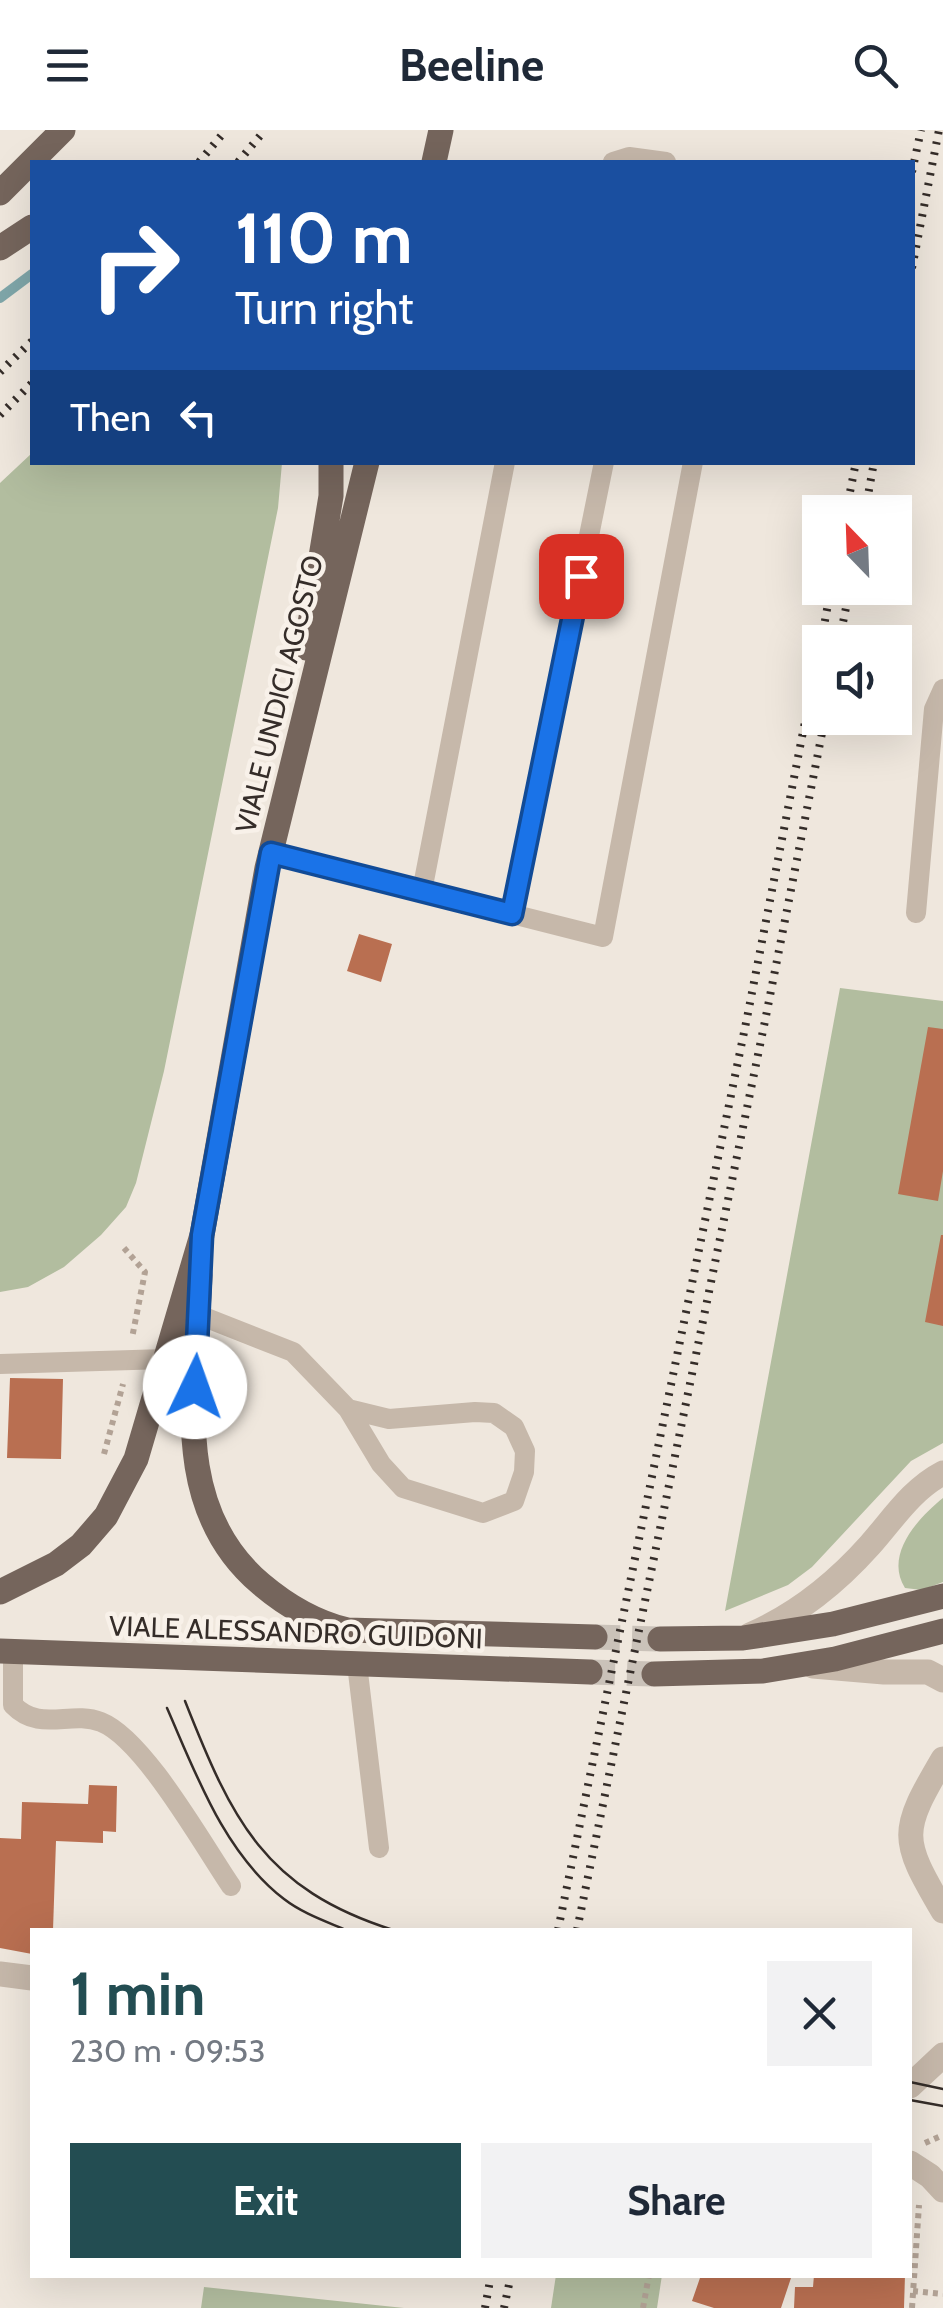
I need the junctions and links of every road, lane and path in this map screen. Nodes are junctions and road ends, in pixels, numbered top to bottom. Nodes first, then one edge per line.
1 (63, 130) edge
2 (441, 130) edge
3 (33, 160) edge
4 (434, 160) edge
5 (618, 160) edge
6 (654, 160) edge
7 (30, 163) edge
8 (0, 193) edge
9 (30, 228) edge
10 (0, 248) edge
11 (331, 465) edge
12 (366, 465) edge
13 (504, 465) edge
14 (603, 465) edge
15 (692, 465) edge
16 (943, 689) edge
17 (274, 842) junction
18 (422, 890) junction
19 (916, 913) dead end
20 (512, 914) junction
21 (202, 1235) junction
22 (124, 1248) dead end
23 (199, 1315) junction
24 (128, 1359) junction
25 (166, 1359) junction
26 (0, 1364) edge
27 (348, 1409) junction
28 (103, 1456) dead end
29 (938, 1475) edge
30 (0, 1592) edge
31 (943, 1596) edge
32 (364, 1632) joint
33 (943, 1632) edge
34 (595, 1636) tunnel mouth
35 (743, 1638) junction
36 (660, 1640) tunnel mouth
37 (7, 1652) edge
38 (357, 1664) junction
39 (798, 1665) junction
40 (930, 1670) edge
41 (590, 1672) tunnel mouth
42 (654, 1674) tunnel mouth
43 (943, 1680) edge
44 (943, 1759) edge
45 (935, 1781) edge
46 (379, 1848) dead end
47 (231, 1886) dead end
48 (943, 1911) edge
49 (0, 1974) edge
50 (30, 1978) edge
51 (943, 2055) edge
52 (912, 2084) edge
53 (912, 2165) edge
54 (943, 2190) edge
55 (914, 2196) dead end
56 (649, 2278) edge
57 (913, 2292) junction
58 (943, 2294) edge
59 (644, 2308) edge
60 (912, 2308) edge

1 - 3 main road
2 - 4 main road
5 - 6 lane
7 - 8 main road
9 - 10 main road
11 - 17 main road
12 - 17 main road, VIALE UNDICI AGOSTO
13 - 18 lane
14 - 20 lane
15 - 20 lane
16 - 19 lane
17 - 18 lane
17 - 21 main road, VIALE UNDICI AGOSTO
18 - 20 lane
21 - 23 main road, VIALE UNDICI AGOSTO
21 - 25 main road, VIALE UNDICI AGOSTO
22 - 24 path
23 - 27 lane
23 - 32 main road, VIALE UNDICI AGOSTO
24 - 25 lane
24 - 26 lane
24 - 28 path
25 - 30 main road, VIALE UNDICI AGOSTO
27 - 27 lane
29 - 35 street
31 - 35 main road
32 - 34 main road, VIALE ALESSANDRO GUIDONI
33 - 39 main road
35 - 36 main road
37 - 38 main road, VIALE ALESSANDRO GUIDONI
37 - 47 lane
38 - 41 main road, VIALE ALESSANDRO GUIDONI
38 - 46 lane
39 - 40 street
39 - 42 main road
40 - 43 street
44 - 45 street
45 - 48 street
49 - 50 street
51 - 52 street
53 - 54 street
55 - 57 path
56 - 59 path
57 - 58 path
57 - 60 path

